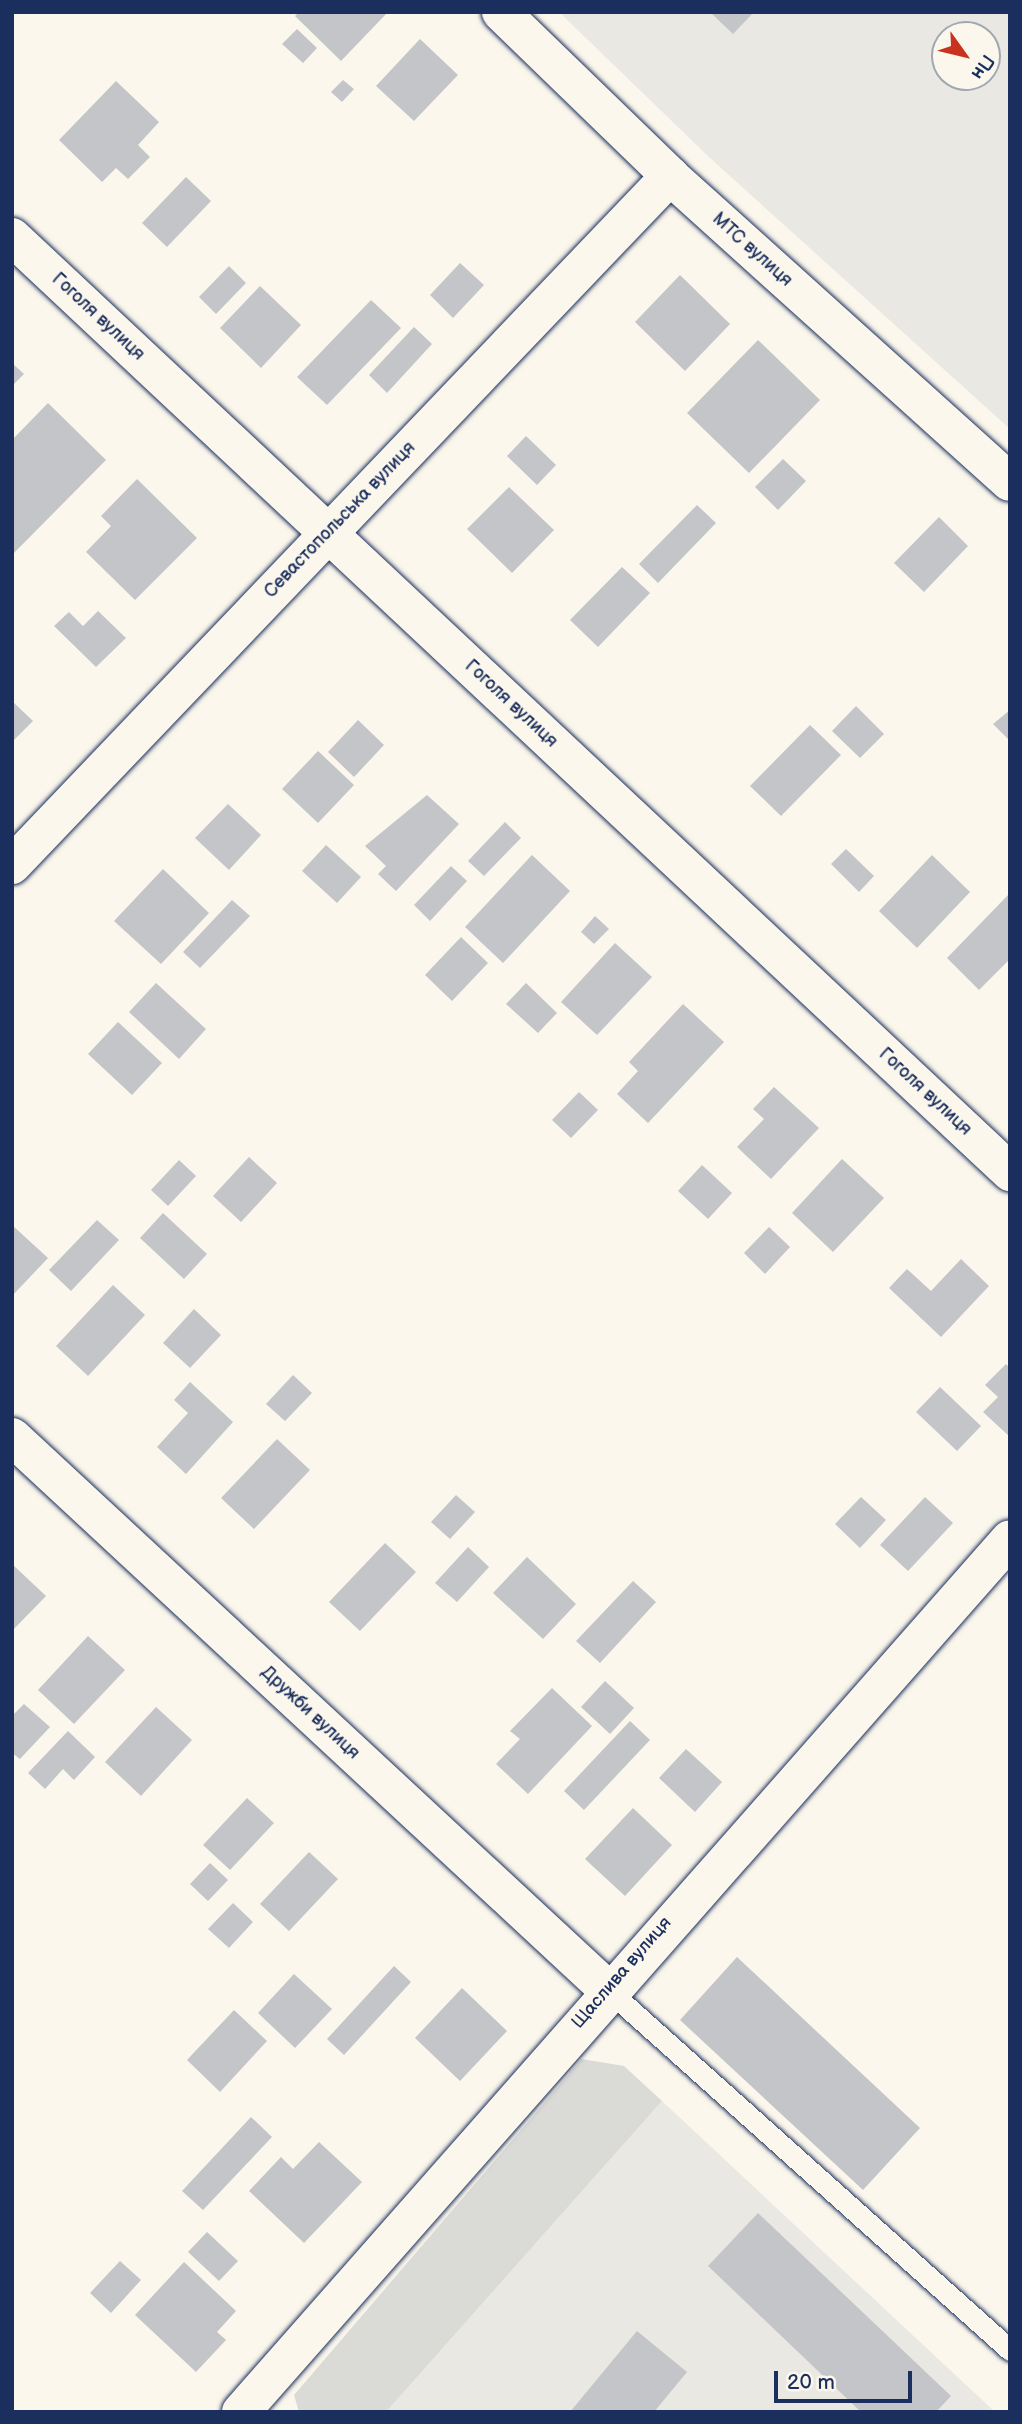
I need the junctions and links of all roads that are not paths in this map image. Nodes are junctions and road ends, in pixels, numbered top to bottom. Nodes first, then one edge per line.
1 (501, 12) edge
2 (670, 176) junction
3 (12, 237) edge
4 (1010, 482) edge
5 (328, 531) junction
6 (12, 865) edge
7 (1010, 1172) edge
8 (12, 1437) edge
9 (1010, 1539) edge
10 (607, 1989) junction
11 (1010, 2350) edge
12 (241, 2412) edge

1 - 2 street, МТС вулиця
2 - 4 street, МТС вулиця
2 - 5 street, Севастопольська вулиця
3 - 5 street, Гоголя вулиця
5 - 6 street, Севастопольська вулиця
5 - 7 street, Гоголя вулиця
8 - 10 street, Дружби вулиця
9 - 10 street, Щаслива вулиця
10 - 11 lane
10 - 12 street, Щаслива вулиця

